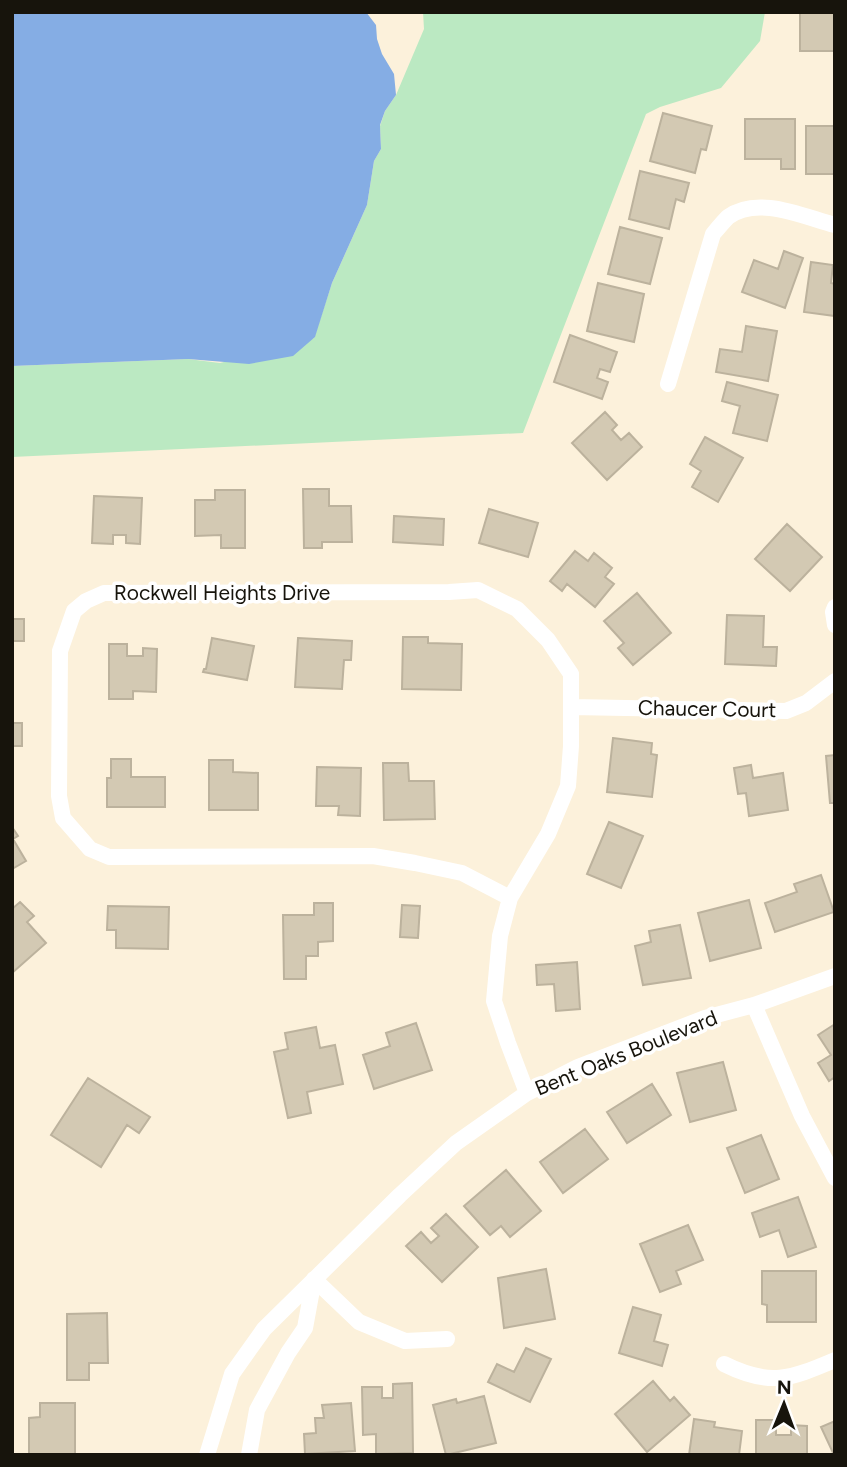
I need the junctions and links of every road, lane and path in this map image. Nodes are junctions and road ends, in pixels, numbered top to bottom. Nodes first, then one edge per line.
1 (835, 225) edge
2 (668, 384) dead end
3 (835, 607) edge
4 (835, 625) edge
5 (835, 681) edge
6 (571, 707) junction
7 (510, 898) junction
8 (835, 976) edge
9 (754, 1005) junction
10 (527, 1093) junction
11 (835, 1178) edge
12 (314, 1279) junction
13 (447, 1339) dead end
14 (835, 1360) edge
15 (724, 1364) dead end
16 (207, 1455) edge
17 (249, 1455) edge

1 - 2 street
3 - 4 street
5 - 6 street, Chaucer Court
6 - 7 street, Rockwell Heights Drive
6 - 7 street, Rockwell Heights Drive
7 - 10 street, Rockwell Heights Drive
8 - 9 street, Bent Oaks Boulevard
9 - 10 street, Bent Oaks Boulevard
9 - 11 street
10 - 12 street, Bent Oaks Boulevard
12 - 13 street
12 - 16 street, Bent Oaks Boulevard
12 - 17 street
14 - 15 street

